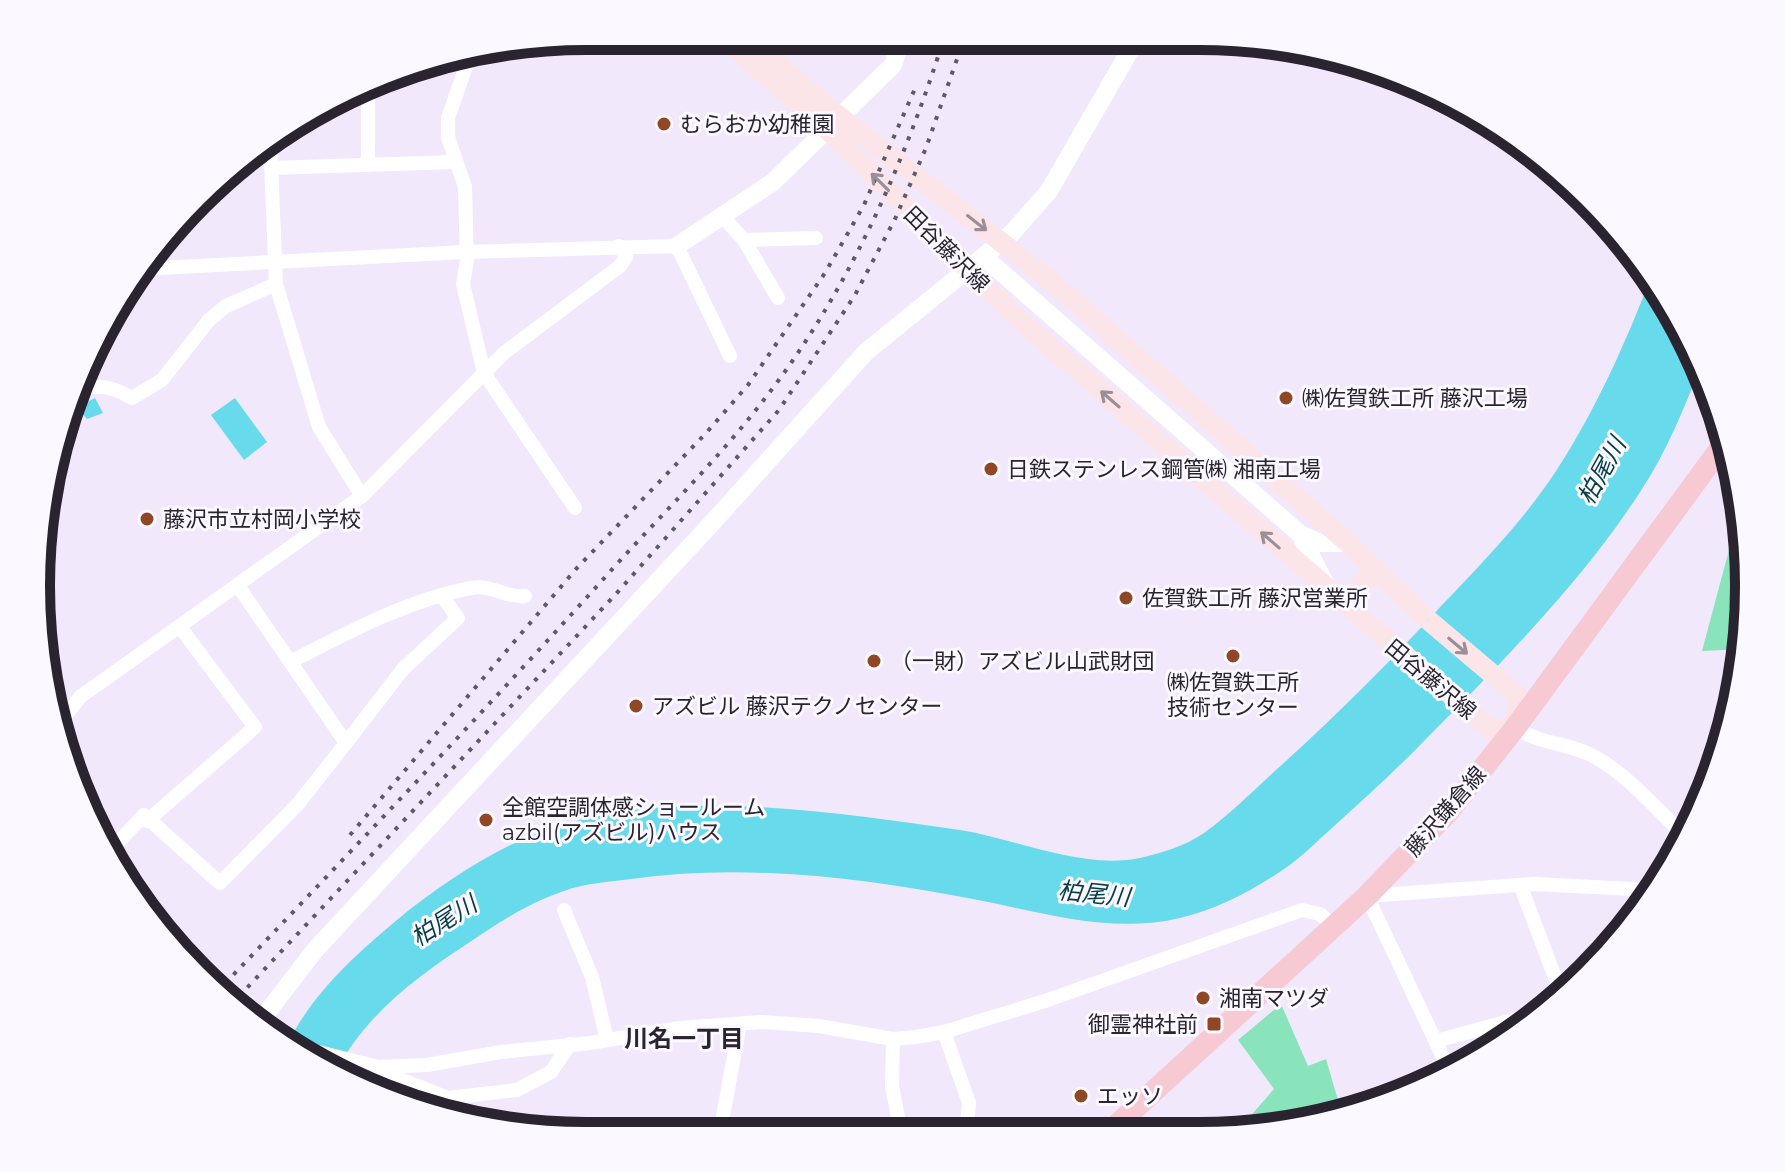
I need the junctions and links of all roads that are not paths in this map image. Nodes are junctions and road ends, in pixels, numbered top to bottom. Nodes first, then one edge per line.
1 (737, 50) edge
2 (762, 50) edge
3 (897, 50) edge
4 (1130, 50) edge
5 (467, 63) edge
6 (368, 97) edge
7 (271, 153) edge
8 (455, 162) junction
9 (368, 165) junction
10 (271, 168) junction
11 (723, 217) junction
12 (816, 238) dead end
13 (744, 240) junction
14 (619, 246) junction
15 (677, 246) junction
16 (466, 252) junction
17 (984, 257) junction
18 (275, 263) junction
19 (155, 268) edge
20 (276, 284) junction
21 (778, 298) dead end
22 (730, 356) dead end
23 (484, 373) junction
24 (89, 386) edge
25 (1718, 452) edge
26 (362, 496) junction
27 (575, 508) dead end
28 (1300, 534) junction
29 (1348, 543) junction
30 (1376, 569) junction
31 (238, 586) junction
32 (1329, 591) junction
33 (442, 596) junction
34 (525, 596) dead end
35 (1345, 605) junction
36 (180, 627) junction
37 (292, 661) junction
38 (66, 715) edge
39 (1515, 728) junction
40 (346, 743) junction
41 (147, 821) junction
42 (1677, 828) edge
43 (117, 844) edge
44 (1521, 887) junction
45 (1641, 889) edge
46 (1367, 896) junction
47 (564, 910) dead end
48 (1334, 927) junction
49 (1557, 984) edge
50 (265, 1015) edge
51 (1513, 1020) edge
52 (740, 1024) junction
53 (944, 1032) junction
54 (893, 1039) junction
55 (607, 1040) junction
56 (1436, 1041) junction
57 (570, 1044) junction
58 (323, 1053) edge
59 (362, 1062) junction
60 (1445, 1062) edge
61 (379, 1069) junction
62 (358, 1071) edge
63 (384, 1082) edge
64 (448, 1098) junction
65 (458, 1107) edge
66 (722, 1122) edge
67 (899, 1122) edge
68 (967, 1122) edge
69 (1120, 1122) edge

32 -> 1 main road, 田谷藤沢線
2 -> 29 main road, 田谷藤沢線
3 - 11 street
4 - 17 street
5 - 8 street
6 - 9 street
7 - 10 street
8 - 9 street
8 - 16 street
9 - 10 street
10 - 18 street
11 - 13 street
11 - 15 street
12 - 13 street
13 - 21 street
14 - 15 street
14 - 16 street
14 - 23 street
15 - 22 street
16 - 18 street
16 - 23 street
17 - 28 street
17 - 50 street
18 - 19 street
18 - 20 street
20 - 24 street
20 - 26 street
23 - 26 street
23 - 27 street
25 - 39 main road, 藤沢鎌倉線
26 - 31 street
28 - 29 street
28 - 32 street
29 - 30 main road, 田谷藤沢線
30 - 35 main road
30 -> 39 main road, 田谷藤沢線
31 - 36 street
31 - 37 street
32 - 35 main road, 田谷藤沢線
33 - 34 street
33 - 37 street
33 - 40 street
35 - 39 main road, 田谷藤沢線
36 - 38 street
36 - 41 street
37 - 40 street
39 - 42 street
39 - 46 main road, 藤沢鎌倉線
40 - 41 street
41 - 43 street
44 - 45 street
44 - 46 street
44 - 49 street
46 - 48 main road, 藤沢鎌倉線
46 - 56 street
47 - 55 street
48 - 53 street
48 - 69 main road, 藤沢鎌倉線
51 - 56 street
52 - 54 street
52 - 55 street
52 - 66 street
53 - 54 street
53 - 68 street
54 - 67 street
55 - 57 street
56 - 60 street
57 - 61 street
57 - 64 street
58 - 59 street
59 - 61 street
59 - 62 street
61 - 63 street
61 - 64 street
64 - 65 street

